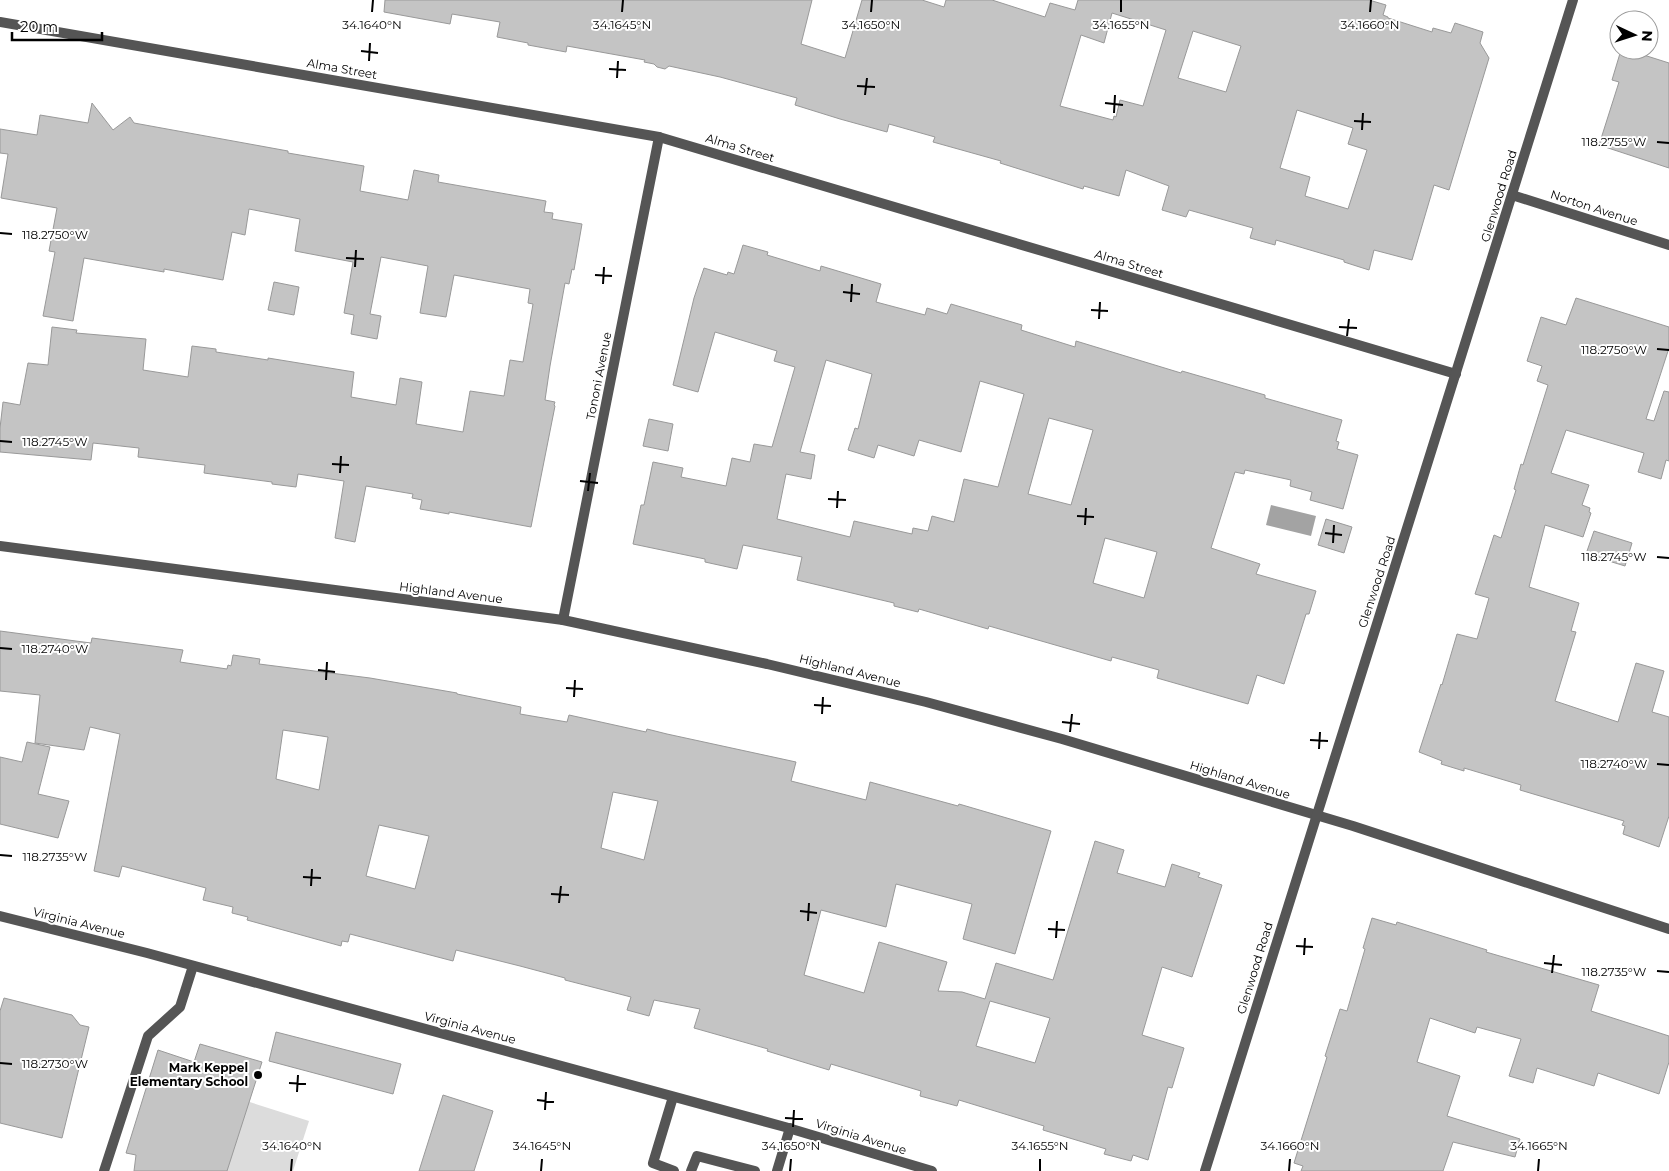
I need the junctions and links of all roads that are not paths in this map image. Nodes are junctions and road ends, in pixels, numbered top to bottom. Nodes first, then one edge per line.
1 (1573, 0) edge
2 (0, 22) edge
3 (659, 137) junction
4 (1512, 195) junction
5 (1669, 245) edge
6 (1456, 374) junction
7 (0, 546) edge
8 (563, 620) junction
9 (1315, 816) junction
10 (0, 916) edge
11 (1669, 929) edge
12 (193, 966) junction
13 (673, 1097) junction
14 (790, 1128) junction
15 (104, 1171) edge
16 (674, 1171) edge
17 (692, 1171) edge
18 (755, 1171) edge
19 (777, 1171) edge
20 (932, 1171) edge
21 (1205, 1171) edge

1 - 4 street, Glenwood Road
2 - 3 street, Alma Street
3 - 6 street, Alma Street
3 - 8 street, Tononi Avenue
4 - 5 street, Norton Avenue
4 - 6 street, Glenwood Road
6 - 9 street, Glenwood Road
7 - 8 street, Highland Avenue
8 - 9 street, Highland Avenue
9 - 11 street, Highland Avenue
9 - 21 street, Glenwood Road
10 - 12 street, Virginia Avenue
12 - 13 street, Virginia Avenue
12 - 15 street
13 - 14 street, Virginia Avenue
13 - 16 street
14 - 19 street
14 - 20 street, Virginia Avenue
17 - 18 street

